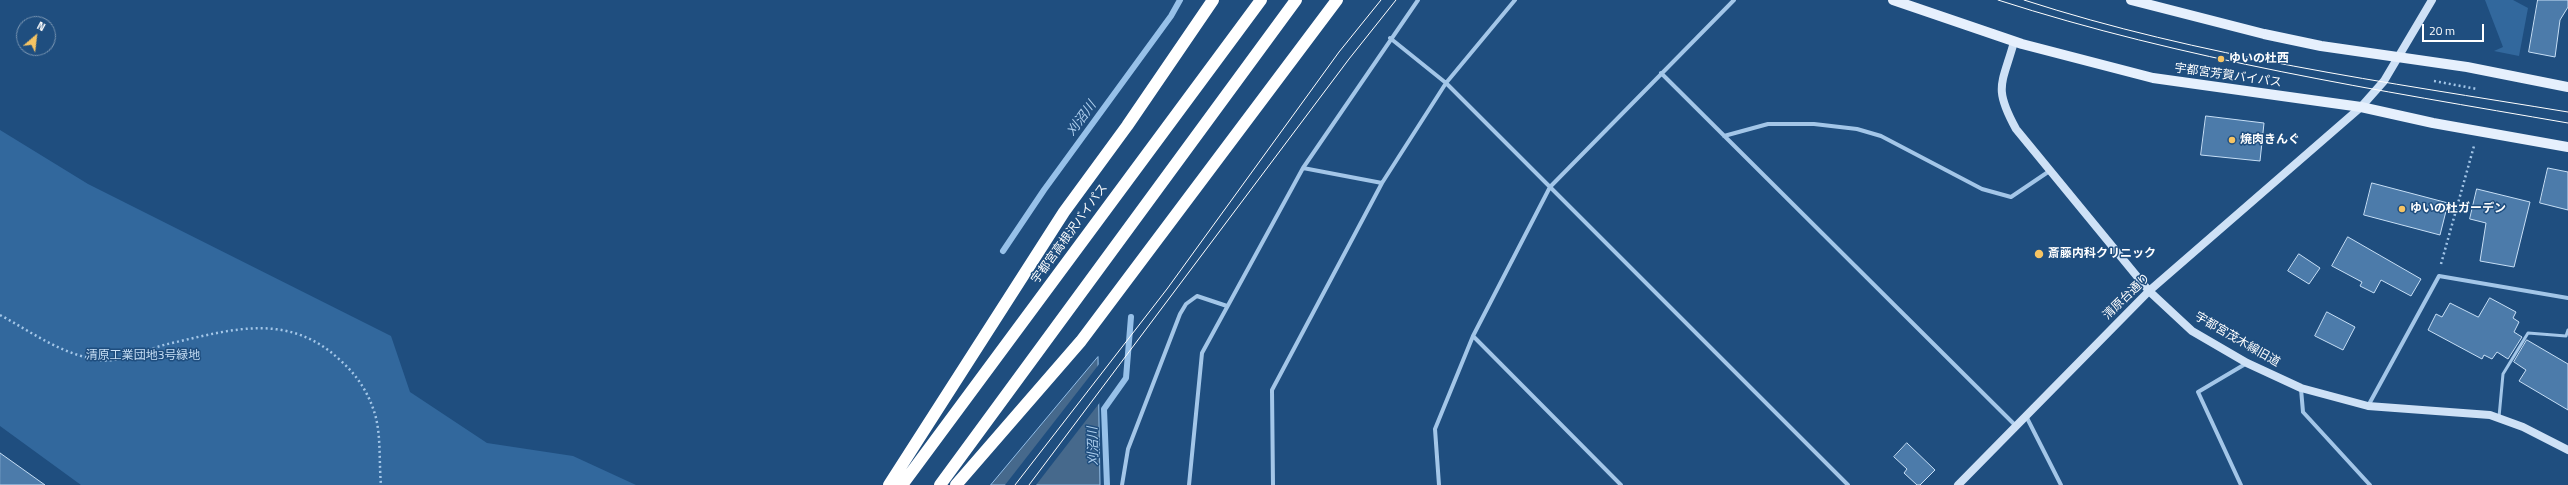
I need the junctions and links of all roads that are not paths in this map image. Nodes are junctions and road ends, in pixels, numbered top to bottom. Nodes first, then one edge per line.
1 (1213, 0) edge
2 (1261, 0) edge
3 (1296, 0) edge
4 (1337, 0) edge
5 (1418, 0) edge
6 (1515, 0) edge
7 (1734, 0) edge
8 (1893, 0) edge
9 (2131, 0) edge
10 (2432, 0) edge
11 (1390, 38) junction
12 (2014, 42) junction
13 (2398, 59) junction
14 (1661, 73) junction
15 (1446, 83) junction
16 (2568, 86) edge
17 (2361, 107) junction
18 (1724, 136) junction
19 (2568, 146) edge
20 (1303, 168) junction
21 (2051, 170) junction
22 (1382, 183) junction
23 (1550, 187) junction
24 (2149, 291) junction
25 (2568, 298) edge
26 (1227, 306) junction
27 (2568, 330) edge
28 (1473, 336) junction
29 (2247, 362) junction
30 (2301, 388) junction
31 (2368, 406) junction
32 (2026, 415) junction
33 (2499, 418) junction
34 (2016, 426) junction
35 (2568, 450) edge
36 (889, 485) edge
37 (902, 485) edge
38 (940, 485) edge
39 (956, 485) edge
40 (1122, 485) edge
41 (1189, 485) edge
42 (1273, 485) edge
43 (1439, 485) edge
44 (1621, 485) edge
45 (1848, 485) edge
46 (1958, 485) edge
47 (2061, 485) edge
48 (2242, 485) edge
49 (2370, 485) edge

1 - 36 highway
2 - 37 highway, 宇都宮高根沢バイパス
3 - 38 highway
4 - 39 highway
5 - 11 street
6 - 15 street
7 - 14 street
8 - 12 main road, 宇都宮芳賀バイパス
9 - 13 main road
10 - 13 street, 清原台通り
11 - 15 street
11 - 20 street
12 - 17 main road, 宇都宮芳賀バイパス
12 - 21 street, 宇都宮茂木線旧道
13 - 16 main road
13 - 17 street, 清原台通り
14 - 18 street
14 - 23 street
15 - 22 street
15 - 23 street
17 - 19 main road, 宇都宮芳賀バイパス
17 - 24 street, 清原台通り
18 - 21 street
18 - 34 street
20 - 22 street
20 - 26 street
21 - 24 street, 宇都宮茂木線旧道
22 - 42 street
23 - 28 street
23 - 45 street
24 - 29 street, 宇都宮茂木線旧道
24 - 32 street, 清原台通り
25 - 31 street
26 - 40 street
26 - 41 street
27 - 33 lane
28 - 43 street
28 - 44 street
29 - 30 street, 宇都宮茂木線旧道
29 - 48 street
30 - 31 street, 宇都宮茂木線旧道
30 - 49 street
31 - 33 street, 宇都宮茂木線旧道
32 - 34 street, 清原台通り
32 - 47 street
33 - 35 street, 宇都宮茂木線旧道
34 - 46 street, 清原台通り

